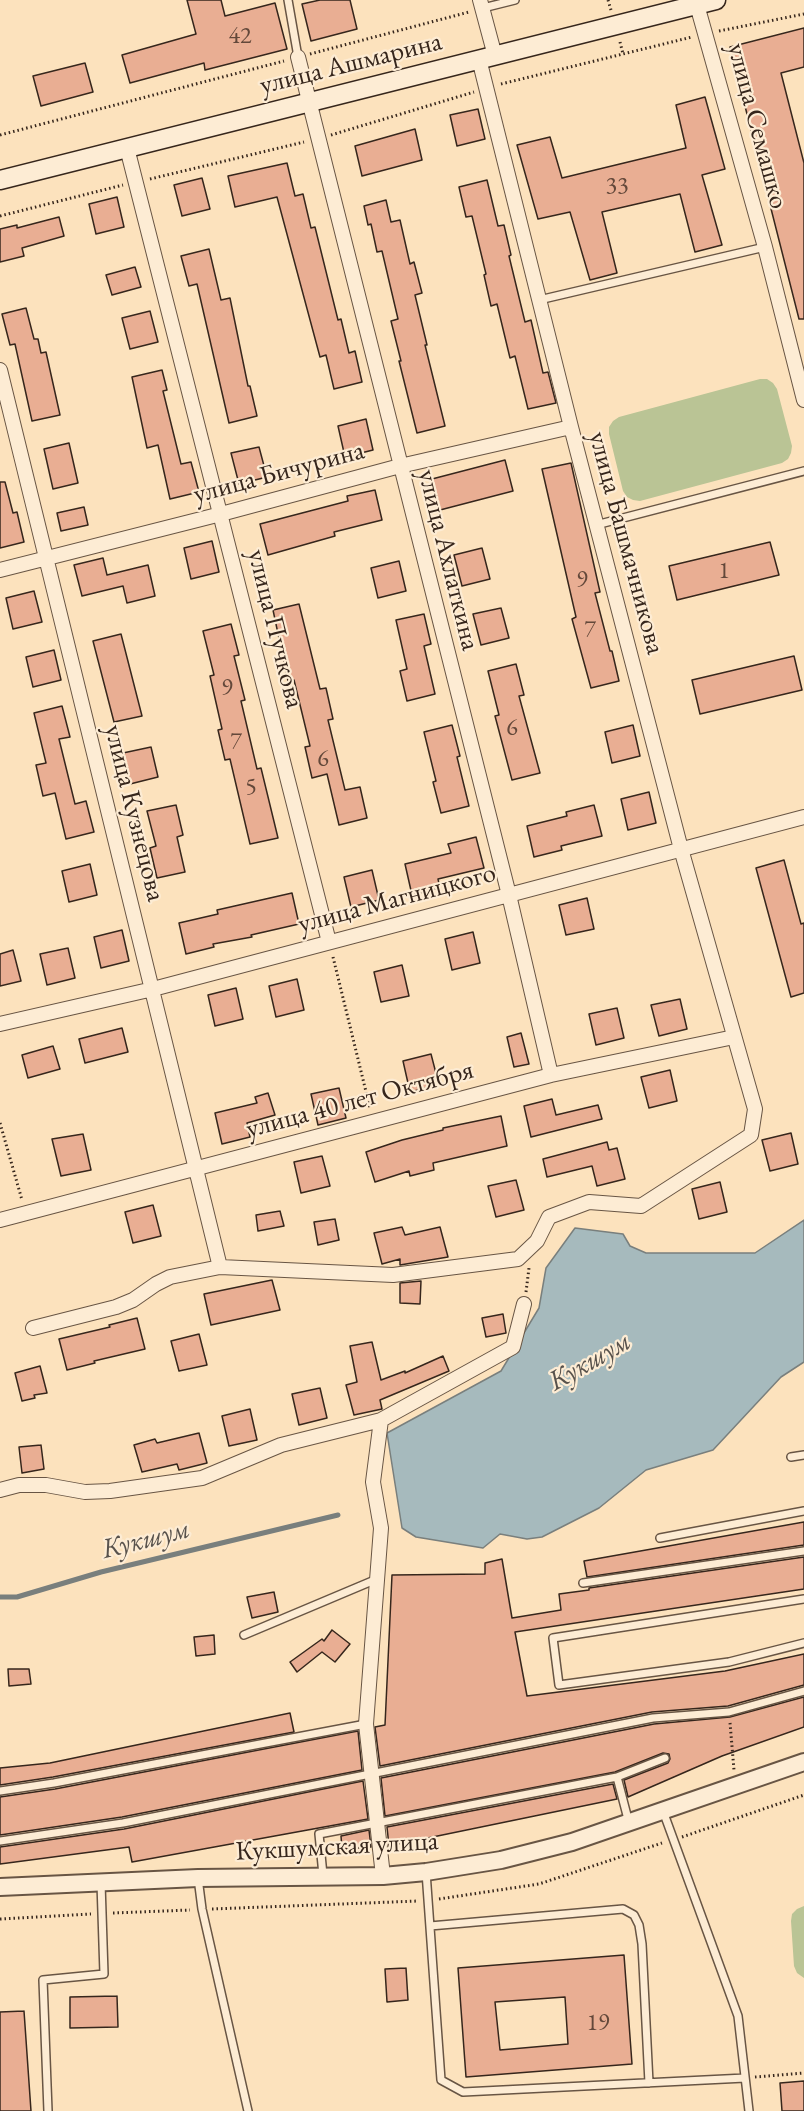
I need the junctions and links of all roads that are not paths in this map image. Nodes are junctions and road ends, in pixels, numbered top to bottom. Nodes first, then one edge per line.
1 (288, 0) edge
2 (515, 0) edge
3 (716, 0) edge
4 (482, 4) edge
5 (697, 5) junction
6 (298, 57) joint
7 (487, 58) junction
8 (309, 102) junction
9 (128, 148) junction
10 (0, 180) edge
11 (765, 247) junction
12 (539, 300) junction
13 (0, 370) edge
14 (801, 374) edge
15 (804, 400) edge
16 (571, 428) junction
17 (400, 466) junction
18 (804, 471) edge
19 (221, 514) junction
20 (596, 525) junction
21 (47, 557) junction
22 (0, 570) edge
23 (804, 817) edge
24 (681, 849) junction
25 (508, 895) junction
26 (329, 942) junction
27 (153, 989) junction
28 (0, 1024) edge
29 (734, 1037) junction
30 (551, 1075) junction
31 (197, 1168) junction
32 (0, 1220) edge
33 (220, 1267) junction
34 (524, 1304) road end
35 (33, 1328) dead end
36 (381, 1420) junction
37 (804, 1455) edge
38 (791, 1457) dead end
39 (0, 1490) edge
40 (804, 1511) edge
41 (660, 1538) dead end
42 (804, 1551) edge
43 (377, 1579) junction
44 (583, 1583) dead end
45 (804, 1599) edge
46 (244, 1635) dead end
47 (804, 1643) edge
48 (804, 1691) edge
49 (366, 1724) junction
50 (665, 1758) dead end
51 (804, 1762) edge
52 (372, 1773) junction
53 (617, 1777) junction
54 (0, 1791) edge
55 (663, 1811) junction
56 (629, 1822) junction
57 (377, 1823) junction
58 (0, 1841) edge
59 (426, 1872) junction
60 (383, 1876) junction
61 (323, 1877) junction
62 (198, 1878) junction
63 (101, 1883) junction
64 (0, 1887) edge
65 (430, 1926) junction
66 (746, 2078) junction
67 (649, 2083) junction
68 (48, 2111) edge
69 (248, 2111) edge
70 (749, 2111) edge

1 - 6 lane
2 - 4 lane
3 - 5 main road, улица Ашмарина
4 - 7 street, улица Башмачникова
5 - 7 main road, улица Ашмарина
5 - 11 street, улица Семашко
6 - 8 street, улица Ахлаткина
7 - 8 main road, улица Ашмарина
7 - 12 street, улица Башмачникова
8 - 9 main road, улица Ашмарина
8 - 17 street, улица Ахлаткина
9 - 10 main road, улица Ашмарина
9 - 19 street, улица Пучкова
11 - 12 lane
11 - 14 street, улица Семашко
12 - 16 street, улица Башмачникова
13 - 21 street, улица Кузнецова
14 - 15 street, улица Семашко
16 - 17 street, улица Бичурина
16 - 20 street, улица Башмачникова
17 - 19 street, улица Бичурина
17 - 25 street, улица Ахлаткина
18 - 20 lane
19 - 21 street, улица Бичурина
19 - 26 street, улица Пучкова
20 - 24 street, улица Башмачникова
21 - 22 street, улица Бичурина
21 - 27 street, улица Кузнецова
23 - 24 street, улица Магницкого
24 - 25 street, улица Магницкого
24 - 29 street, улица Башмачникова
25 - 26 street, улица Магницкого
25 - 30 street, улица Ахлаткина
26 - 27 street, улица Магницкого
27 - 28 street, улица Магницкого
27 - 31 street, улица Кузнецова
29 - 30 street, улица 40 лет Октября
29 - 33 street, улица Башмачникова
30 - 31 street, улица 40 лет Октября
31 - 32 street, улица 40 лет Октября
31 - 33 street, улица Кузнецова
33 - 35 street
34 - 36 street
36 - 39 street
36 - 43 street
37 - 38 lane
40 - 41 lane
42 - 44 lane
43 - 46 lane
43 - 49 street
45 - 47 lane
48 - 52 lane
49 - 52 street
49 - 54 lane
50 - 53 lane
51 - 55 street, Кукшумская улица
52 - 57 street
52 - 58 lane
53 - 56 lane
53 - 57 lane
55 - 56 street, Кукшумская улица
55 - 66 lane
56 - 59 street, Кукшумская улица
57 - 60 street
57 - 61 lane
59 - 60 street, Кукшумская улица
59 - 65 lane
60 - 61 street, Кукшумская улица
61 - 62 street, Кукшумская улица
62 - 63 street, Кукшумская улица
62 - 69 lane
63 - 64 street, Кукшумская улица
63 - 68 lane
65 - 67 lane
65 - 67 lane
66 - 67 lane
66 - 70 lane

